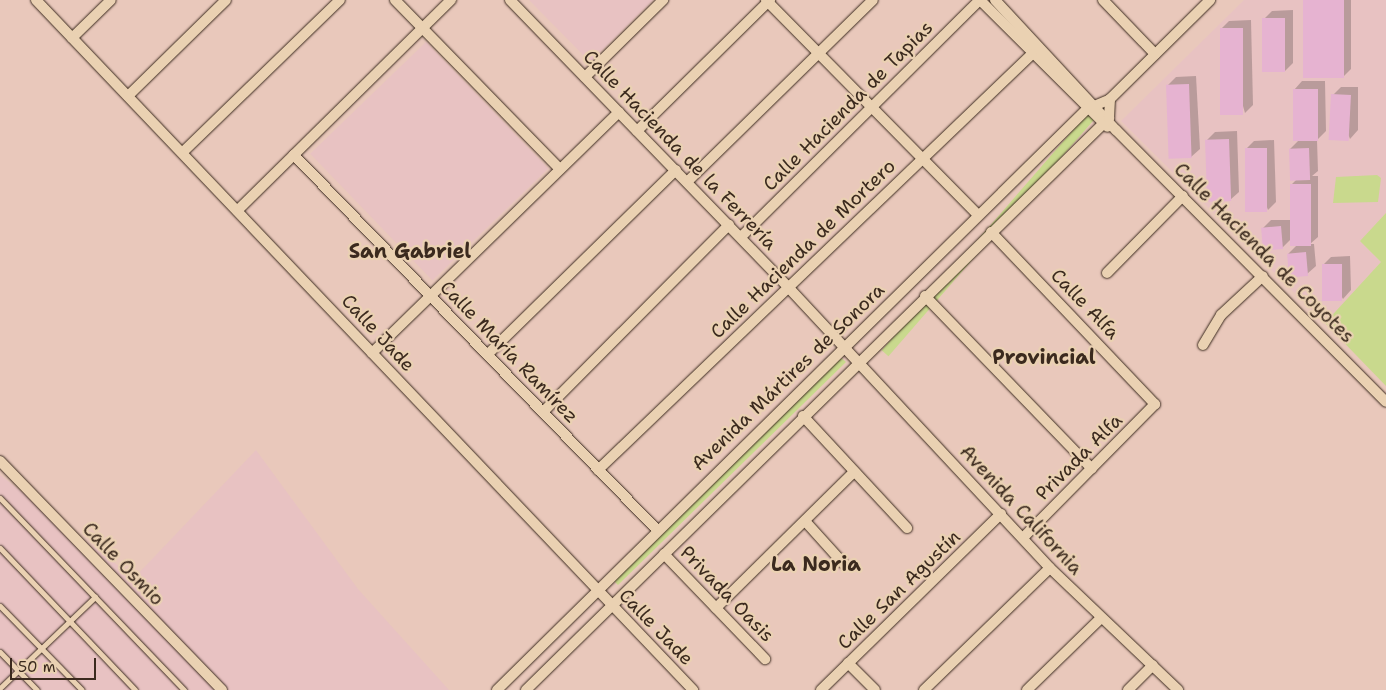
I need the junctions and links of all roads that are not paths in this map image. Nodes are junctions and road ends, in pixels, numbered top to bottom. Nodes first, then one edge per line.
1 (36, 0) edge
2 (111, 0) edge
3 (226, 0) edge
4 (340, 0) edge
5 (395, 0) edge
6 (451, 0) edge
7 (510, 0) edge
8 (663, 0) edge
9 (873, 0) edge
10 (980, 0) edge
11 (995, 0) edge
12 (1103, 0) edge
13 (1210, 0) edge
14 (768, 1) edge
15 (422, 28) junction
16 (72, 38) junction
17 (818, 53) junction
18 (1032, 54) junction
19 (1155, 54) junction
20 (585, 77) junction
21 (128, 96) junction
22 (1110, 99) junction
23 (1090, 105) junction
24 (872, 107) junction
25 (619, 112) junction
26 (1106, 122) junction
27 (637, 131) junction
28 (184, 151) junction
29 (294, 155) junction
30 (923, 159) junction
31 (560, 169) junction
32 (676, 170) junction
33 (687, 182) junction
34 (1183, 196) junction
35 (239, 209) junction
36 (978, 215) junction
37 (729, 225) junction
38 (991, 232) junction
39 (740, 237) junction
40 (1107, 273) dead end
41 (1263, 276) junction
42 (788, 287) junction
43 (431, 295) junction
44 (925, 296) junction
45 (1203, 345) dead end
46 (845, 346) junction
47 (372, 353) junction
48 (488, 354) junction
49 (859, 362) junction
50 (1152, 399) joint
51 (1386, 402) edge
52 (543, 412) junction
53 (802, 416) junction
54 (0, 461) edge
55 (1092, 469) junction
56 (598, 470) junction
57 (854, 472) junction
58 (0, 498) edge
59 (1001, 514) junction
60 (805, 521) junction
61 (907, 528) dead end
62 (657, 530) junction
63 (1023, 538) junction
64 (0, 548) edge
65 (664, 554) junction
66 (843, 563) dead end
67 (1050, 568) junction
68 (596, 590) junction
69 (95, 597) junction
70 (612, 605) junction
71 (0, 606) edge
72 (716, 608) junction
73 (1101, 618) junction
74 (68, 623) junction
75 (41, 649) junction
76 (0, 652) edge
77 (765, 659) dead end
78 (848, 663) junction
79 (1154, 665) junction
80 (18, 671) junction
81 (0, 688) edge
82 (37, 690) edge
83 (82, 690) edge
84 (135, 690) edge
85 (184, 690) edge
86 (222, 690) edge
87 (497, 690) edge
88 (526, 690) edge
89 (693, 690) edge
90 (821, 690) edge
91 (875, 690) edge
92 (924, 690) edge
93 (1027, 690) edge
94 (1128, 690) edge
95 (1178, 690) edge

1 - 16 street, Calle Jade
2 - 16 street
3 - 21 street
4 - 28 street
5 - 15 street
6 - 15 street
7 - 20 street, Calle Hacienda de la Ferrería
8 - 20 street
9 - 17 street
10 - 18 street, Calle Hacienda de Coyotes
10 - 24 street, Calle Hacienda de Tapias
11 - 23 street, Calle Hacienda de Coyotes
12 - 19 street
13 - 19 street
14 - 17 street
14 - 27 street
15 - 29 street
15 - 31 street
16 - 21 street, Calle Jade
17 - 24 street
17 - 33 street
18 - 23 street, Calle Hacienda de Coyotes
18 - 30 street, Calle Hacienda de Mortero
19 - 22 street
20 - 25 street, Calle Hacienda de la Ferrería
21 - 28 street, Calle Jade
22 - 23 street
22 - 26 street
23 - 26 street, Calle Hacienda de Coyotes
23 - 36 street, Avenida Mártires de Sonora
24 - 30 street
24 - 39 street, Calle Hacienda de Tapias
25 - 27 street, Calle Hacienda de la Ferrería
25 - 31 street
26 - 34 street, Calle Hacienda de Coyotes
26 - 38 street, Avenida Mártires de Sonora
27 - 32 street, Calle Hacienda de la Ferrería
28 - 35 street, Calle Jade
29 - 35 street
29 - 43 street, Calle María Ramírez
30 - 36 street
30 - 42 street, Calle Hacienda de Mortero
31 - 43 street
32 - 33 street, Calle Hacienda de la Ferrería
32 - 48 street
33 - 37 street, Calle Hacienda de la Ferrería
34 - 40 street
34 - 41 street, Calle Hacienda de Coyotes
35 - 47 street, Calle Jade
36 - 46 street, Avenida Mártires de Sonora
37 - 39 street, Calle Hacienda de la Ferrería
37 - 52 street
38 - 44 street, Avenida Mártires de Sonora
38 - 50 street, Calle Alfa
39 - 42 street, Calle Hacienda de la Ferrería
41 - 45 street
41 - 51 street, Calle Hacienda de Coyotes
42 - 46 street, Calle Hacienda de la Ferrería
42 - 56 street, Calle Hacienda de Mortero
43 - 47 street
43 - 48 street, Calle María Ramírez
44 - 49 street, Avenida Mártires de Sonora
44 - 55 street
46 - 49 street, Avenida California
46 - 62 street, Avenida Mártires de Sonora
47 - 68 street, Calle Jade
48 - 52 street, Calle María Ramírez
49 - 53 street, Avenida Mártires de Sonora
49 - 59 street, Avenida California
50 - 55 street, Privada Alfa
52 - 56 street, Calle María Ramírez
53 - 57 street
53 - 65 street, Avenida Mártires de Sonora
54 - 86 street, Calle Osmio
55 - 63 street, Privada Alfa
56 - 62 street, Calle María Ramírez
57 - 60 street
57 - 61 street
58 - 69 lane
59 - 63 street, Avenida California
59 - 78 street, Calle San Agustín
60 - 66 street
60 - 72 street
62 - 68 street, Avenida Mártires de Sonora
63 - 67 street, Avenida California
64 - 74 lane
65 - 70 street, Avenida Mártires de Sonora
65 - 72 street, Privada Oasis
67 - 73 street, Avenida California
67 - 92 street
68 - 70 street, Calle Jade
68 - 87 street, Avenida Mártires de Sonora
69 - 74 lane
69 - 85 lane
70 - 88 street, Avenida Mártires de Sonora
70 - 89 street, Calle Jade
71 - 75 lane
72 - 77 street, Privada Oasis
73 - 79 street, Avenida California
73 - 93 street
74 - 75 lane
74 - 84 lane
75 - 80 lane
75 - 83 lane
76 - 80 lane
78 - 90 street, Calle San Agustín
78 - 91 street
79 - 94 street
79 - 95 street, Avenida California
80 - 81 lane
80 - 82 lane

